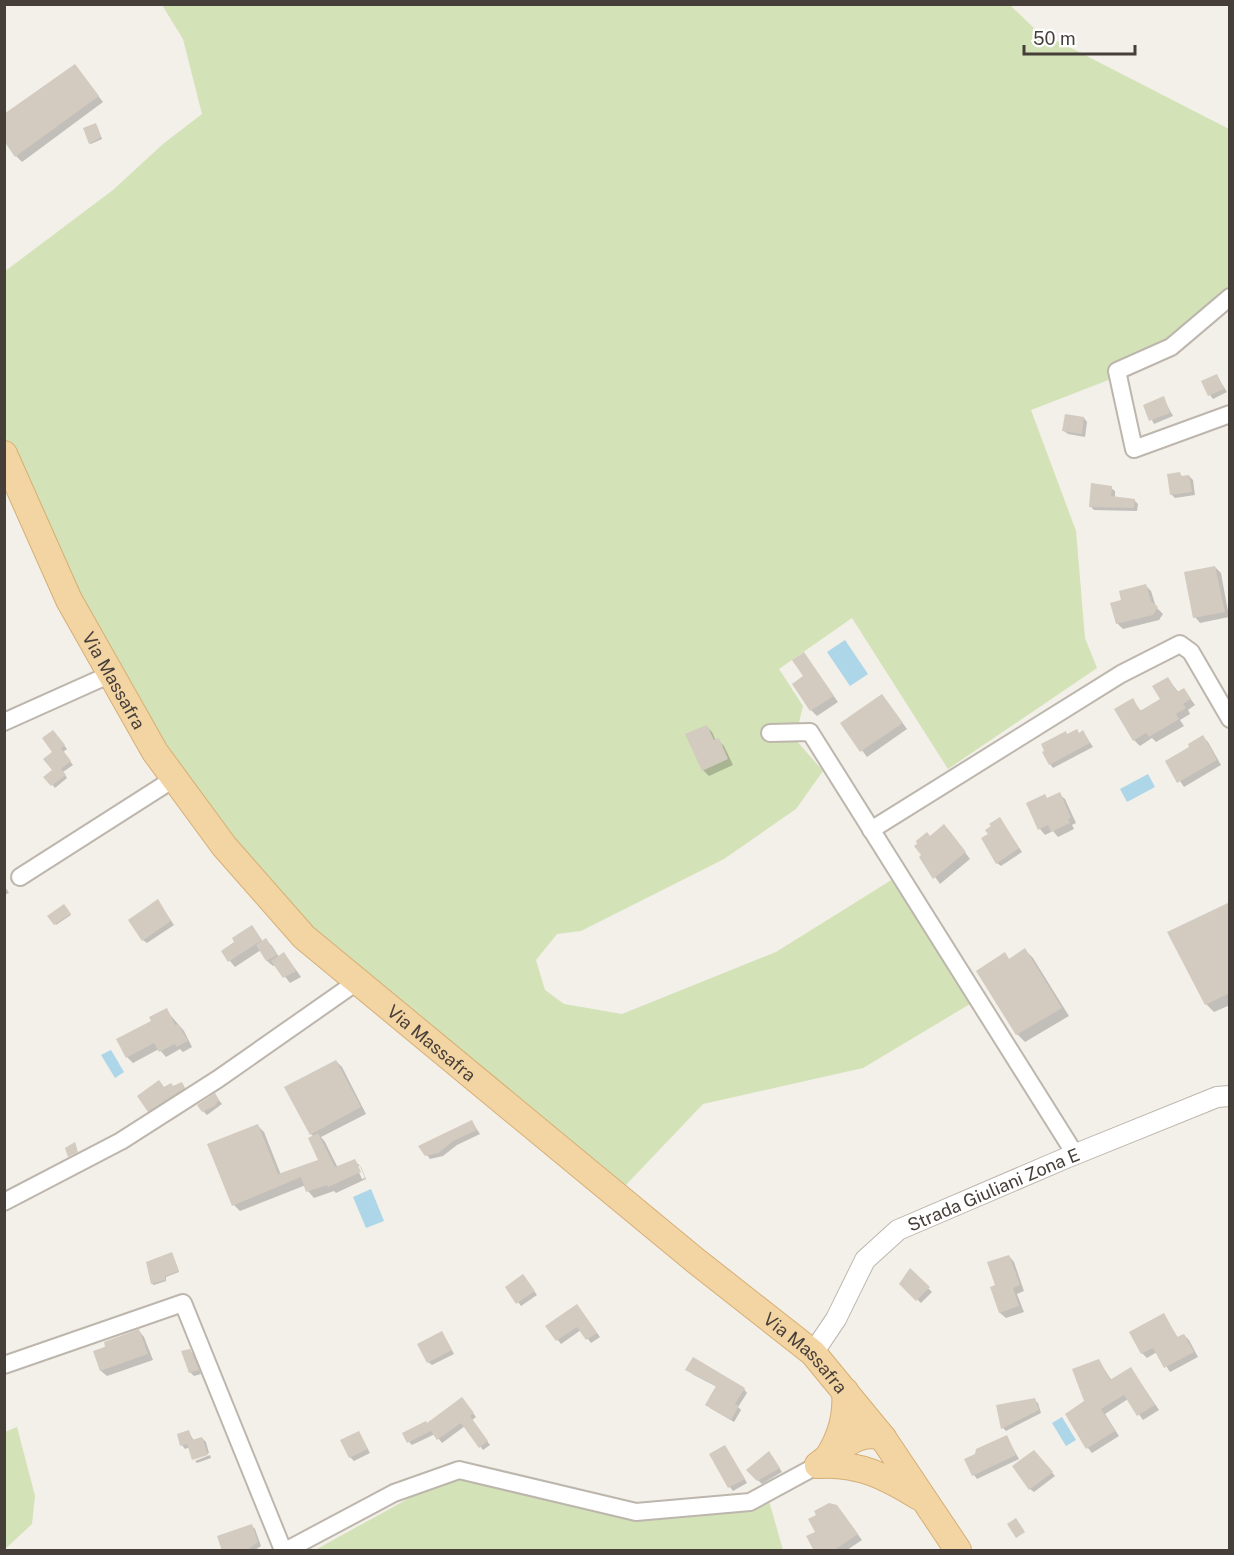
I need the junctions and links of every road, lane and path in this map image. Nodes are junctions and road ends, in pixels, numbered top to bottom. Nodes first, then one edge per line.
1 (1230, 297) edge
2 (1230, 414) edge
3 (4, 454) edge
4 (111, 674) junction
5 (1230, 719) edge
6 (4, 722) edge
7 (770, 733) dead end
8 (175, 778) junction
9 (871, 830) junction
10 (20, 877) dead end
11 (358, 981) junction
12 (1230, 1096) edge
13 (1075, 1154) junction
14 (4, 1202) edge
15 (813, 1353) junction
16 (4, 1365) edge
17 (846, 1391) junction
18 (883, 1438) junction
19 (832, 1463) junction
20 (924, 1501) junction
21 (285, 1551) edge
22 (958, 1551) edge

1 - 2 street
3 - 4 main road, Via Massafra
4 - 6 street
4 - 8 main road, Via Massafra
5 - 9 street
7 - 9 street
8 - 10 street
8 - 11 main road, Via Massafra
9 - 13 street
11 - 14 street
11 - 15 main road, Via Massafra
12 - 13 street, Strada Giuliani Zona E
13 - 15 street, Strada Giuliani Zona E
15 - 17 main road, Via Massafra
16 - 21 street
17 - 18 main road, Via Massafra
17 - 19 main road
18 - 19 main road
18 - 20 main road, Via Massafra
19 - 20 main road
19 - 21 street
20 - 22 main road, Via Massafra

